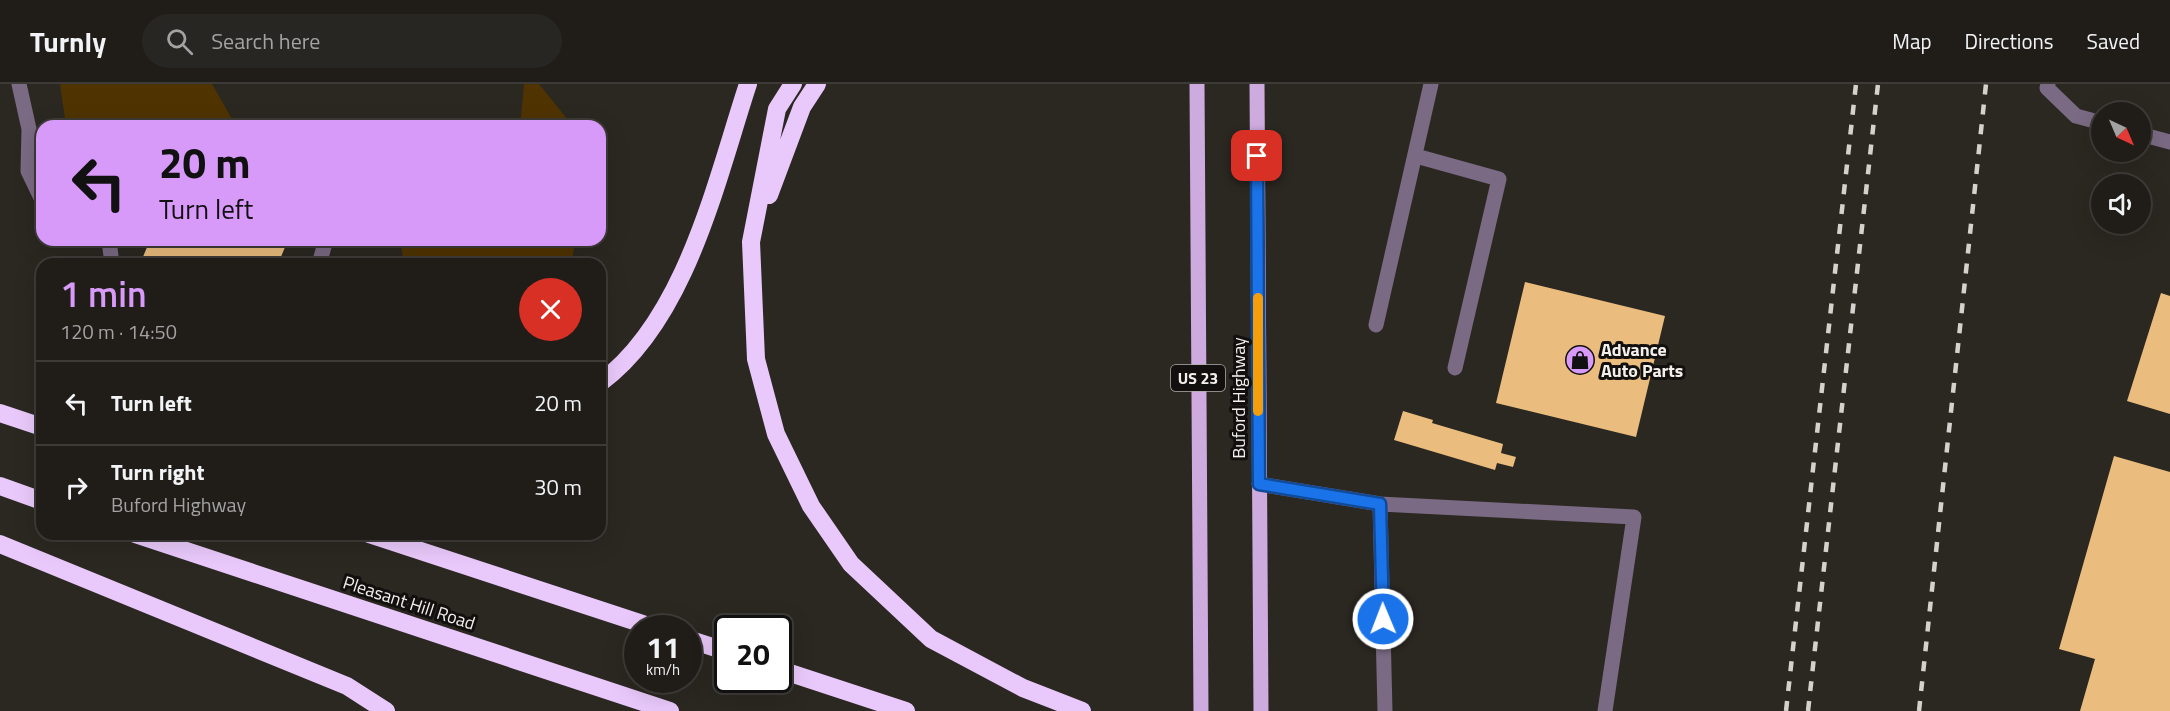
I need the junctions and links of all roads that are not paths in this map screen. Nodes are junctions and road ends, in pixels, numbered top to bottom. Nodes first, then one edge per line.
1 (19, 84) edge
2 (748, 84) edge
3 (793, 84) edge
4 (817, 84) edge
5 (1197, 84) edge
6 (1257, 84) edge
7 (1431, 84) edge
8 (2048, 84) edge
9 (2091, 120) edge
10 (2151, 137) edge
11 (2170, 142) edge
12 (1416, 156) junction
13 (36, 188) edge
14 (751, 242) junction
15 (1376, 325) dead end
16 (1455, 368) dead end
17 (606, 379) edge
18 (0, 413) edge
19 (36, 425) edge
20 (1259, 484) junction
21 (0, 486) edge
22 (36, 499) edge
23 (1380, 504) junction
24 (153, 540) edge
25 (387, 540) edge
26 (0, 544) edge
27 (624, 618) edge
28 (792, 674) edge
29 (386, 711) edge
30 (670, 711) edge
31 (906, 711) edge
32 (1082, 711) edge
33 (1201, 711) edge
34 (1261, 711) edge
35 (1384, 711) edge
36 (1605, 711) edge

1 - 13 lane
2 - 17 highway
3 - 14 highway
4 - 14 highway
5 - 33 main road, US 23
6 - 20 main road, Buford Highway
7 - 12 lane
8 - 9 lane
10 - 11 lane
12 - 15 lane
12 - 16 lane
14 - 32 highway
18 - 19 highway
20 - 23 lane
20 - 34 main road, Buford Highway
21 - 22 highway
23 - 35 lane
23 - 36 lane
24 - 30 highway, Pleasant Hill Road
25 - 27 highway
26 - 29 highway
28 - 31 highway

